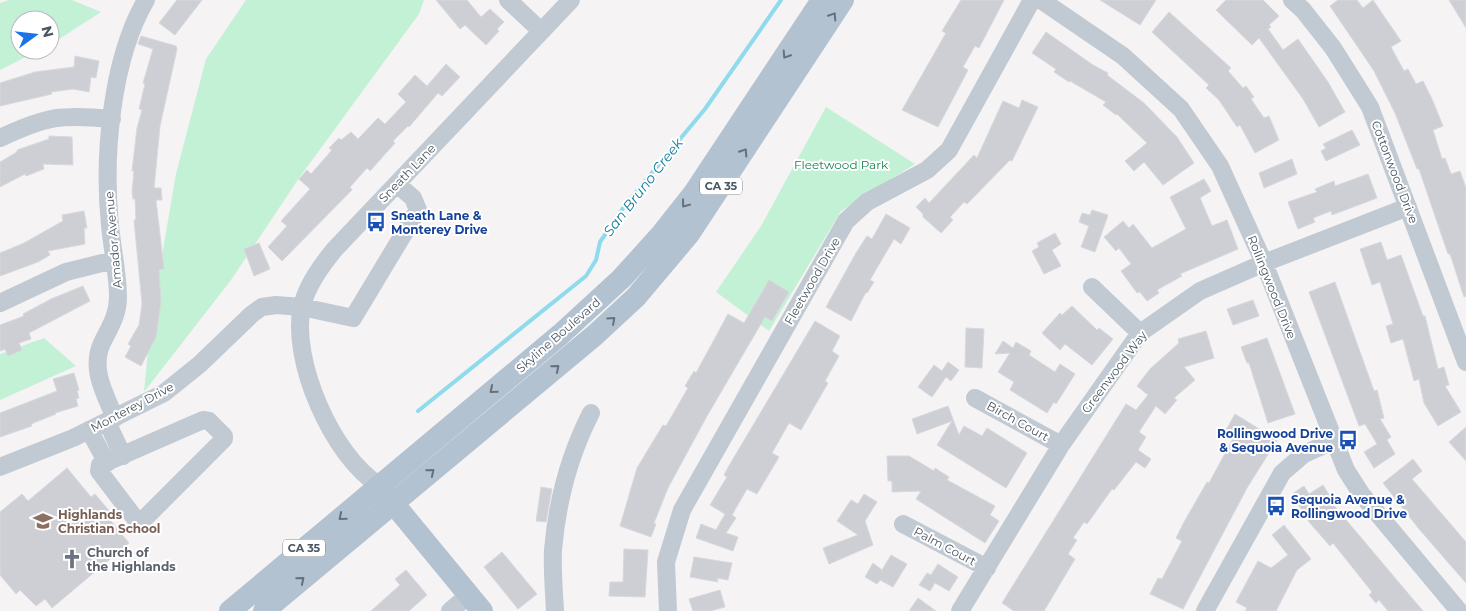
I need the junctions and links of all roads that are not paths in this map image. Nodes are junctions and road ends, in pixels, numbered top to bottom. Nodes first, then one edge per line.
1 (146, 0) edge
2 (508, 0) edge
3 (571, 0) edge
4 (822, 0) edge
5 (843, 0) edge
6 (1032, 0) edge
7 (1041, 0) edge
8 (1292, 0) edge
9 (542, 32) junction
10 (112, 119) junction
11 (0, 138) edge
12 (397, 184) junction
13 (1408, 207) junction
14 (114, 260) junction
15 (1264, 263) junction
16 (1092, 287) dead end
17 (0, 303) edge
18 (302, 306) junction
19 (1140, 333) junction
20 (1466, 362) edge
21 (976, 398) dead end
22 (591, 413) dead end
23 (111, 420) junction
24 (89, 430) junction
25 (1333, 441) junction
26 (1060, 445) junction
27 (115, 459) junction
28 (0, 467) edge
29 (379, 486) junction
30 (394, 503) junction
31 (904, 524) dead end
32 (987, 568) junction
33 (476, 603) edge
34 (230, 611) edge
35 (264, 611) edge
36 (450, 611) edge
37 (555, 611) edge
38 (668, 611) edge
39 (960, 611) edge
40 (1205, 611) edge
41 (1459, 611) edge

1 - 10 street, Amador Avenue
2 - 9 street
3 - 9 street, Sneath Lane
4 -> 29 main road, Skyline Boulevard / CA 35
30 -> 5 main road, Skyline Boulevard / CA 35
6 - 38 street, Fleetwood Drive
7 - 15 street, Rollingwood Drive
8 - 13 street, Cottonwood Drive
9 - 12 street, Sneath Lane
10 - 11 street
10 - 14 street, Amador Avenue
12 - 18 street, Sneath Lane
12 - 18 street, Monterey Drive
13 - 15 street, Greenwood Way
13 - 20 street, Cottonwood Drive
14 - 17 street
14 - 23 street, Amador Avenue
15 - 19 street, Greenwood Way
15 - 25 street, Rollingwood Drive
16 - 19 street
18 - 23 street, Monterey Drive
18 - 29 street, Sneath Lane
19 - 26 street, Greenwood Way
21 - 26 street, Birch Court
22 - 37 street
23 - 24 street, Monterey Drive
23 - 27 street, Amador Avenue
24 - 27 street
24 - 28 street, Monterey Drive
25 - 40 street
25 - 41 street, Rollingwood Drive
26 - 32 street, Greenwood Way
27 - 27 street
29 - 30 main road, Sneath Lane
29 -> 34 main road, Skyline Boulevard / CA 35
30 - 33 main road, Sneath Lane
35 -> 30 main road, Skyline Boulevard / CA 35
31 - 32 street, Palm Court
32 - 39 street, Greenwood Way
33 - 36 street

